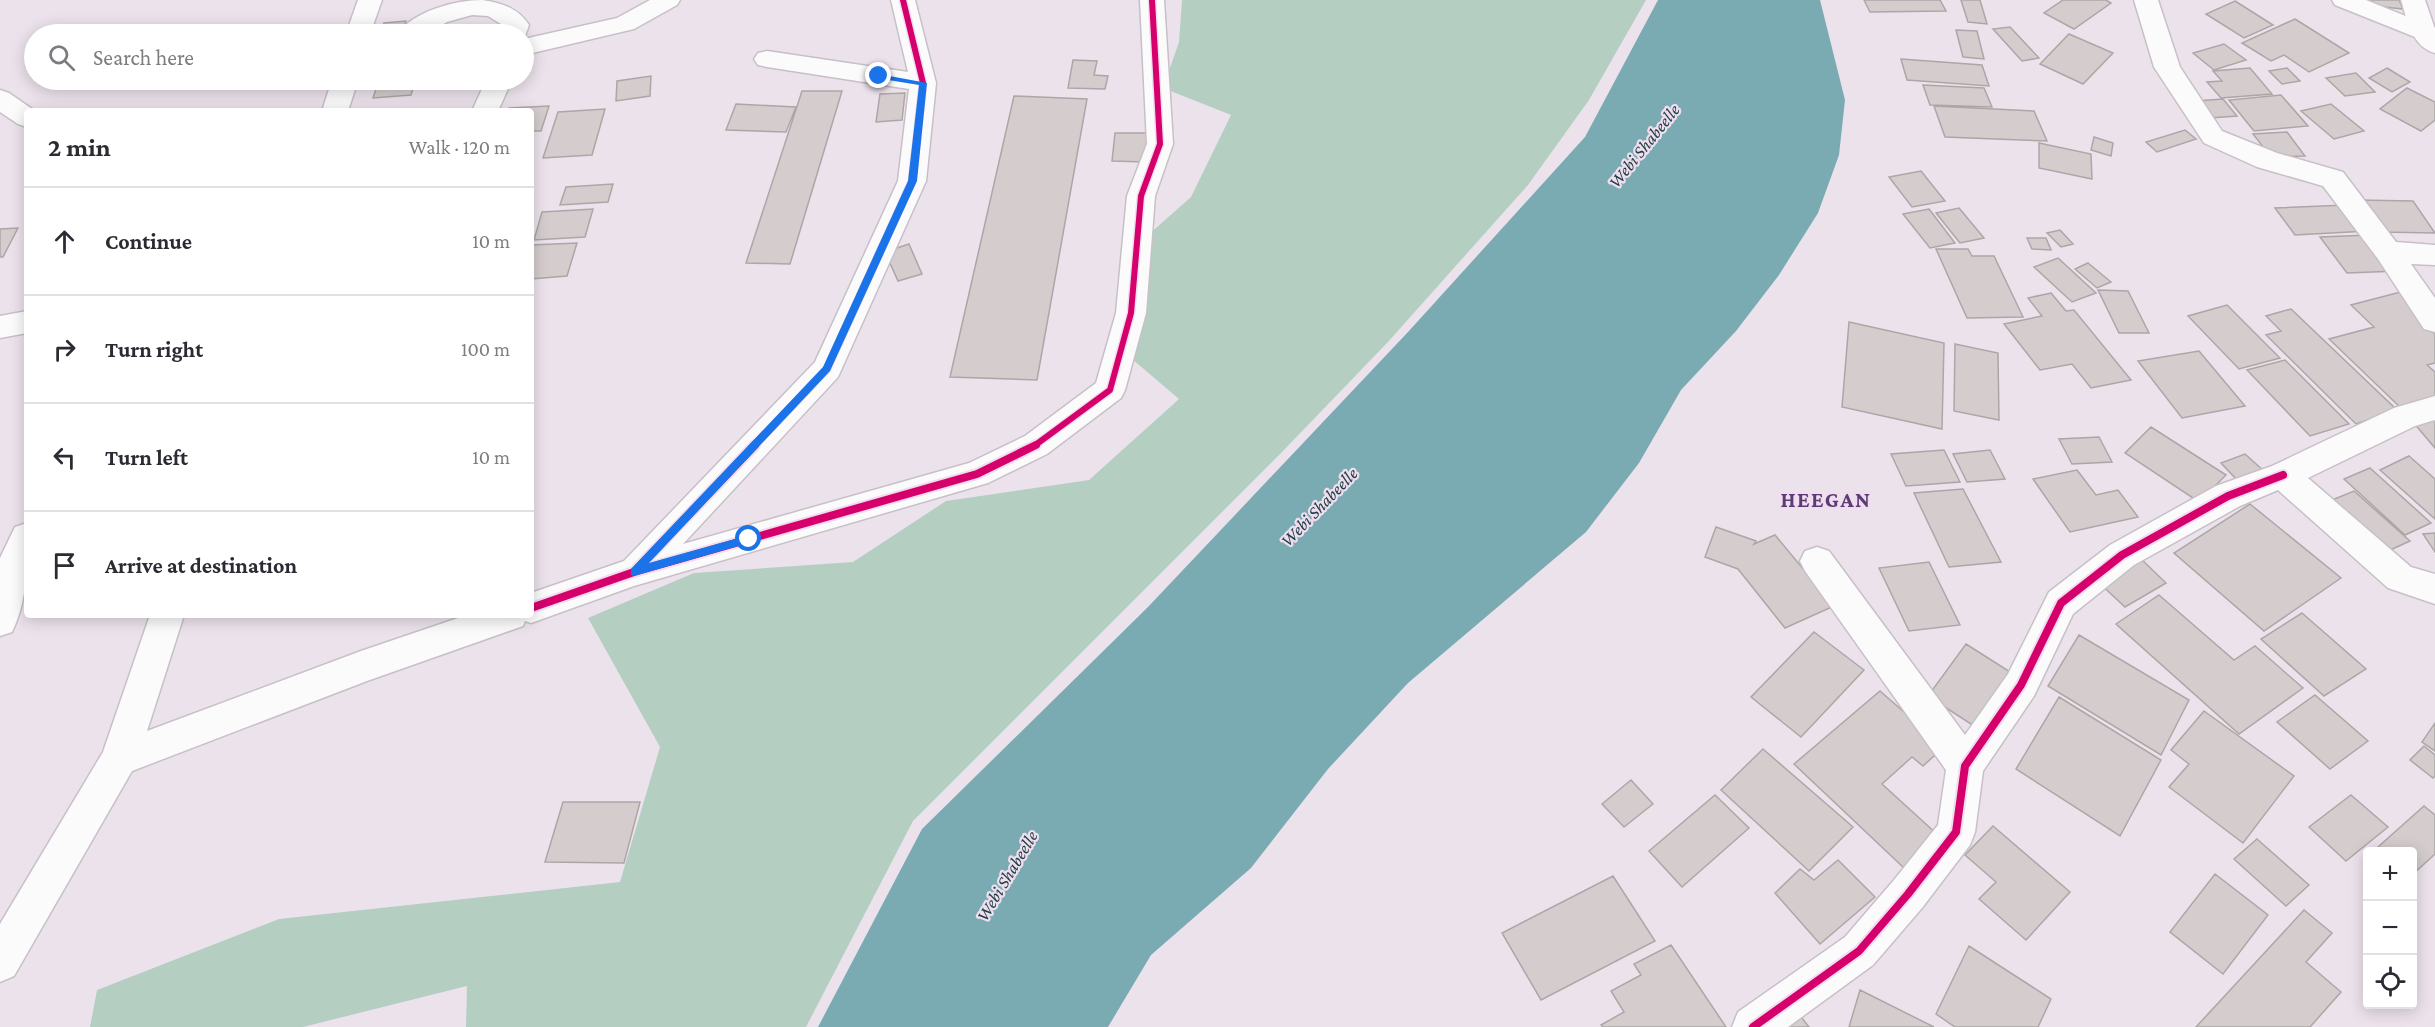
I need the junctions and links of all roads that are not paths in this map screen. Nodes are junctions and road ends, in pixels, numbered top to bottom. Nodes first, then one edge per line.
1 (370, 0) edge
2 (668, 0) edge
3 (903, 0) edge
4 (1152, 0) edge
5 (2146, 0) edge
6 (2344, 0) edge
7 (2413, 0) edge
8 (362, 24) edge
9 (427, 24) edge
10 (516, 24) edge
11 (2431, 38) edge
12 (534, 45) edge
13 (767, 59) dead end
14 (923, 83) junction
15 (342, 90) edge
16 (495, 90) edge
17 (0, 99) edge
18 (336, 108) edge
19 (486, 108) edge
20 (24, 116) edge
21 (2388, 252) junction
22 (2435, 255) edge
23 (2435, 321) edge
24 (24, 323) edge
25 (0, 327) edge
26 (2435, 408) edge
27 (2283, 475) junction
28 (14, 555) edge
29 (1817, 561) dead end
30 (634, 572) junction
31 (2435, 589) edge
32 (534, 607) edge
33 (166, 618) edge
34 (502, 618) edge
35 (0, 621) edge
36 (119, 759) junction
37 (1965, 766) junction
38 (1, 957) edge
39 (1754, 1027) edge

1 - 8 street
2 - 12 street
3 - 14 street
4 - 30 street
5 - 21 street
6 - 11 street
7 - 11 street
9 - 10 street
13 - 14 street
14 - 30 street
15 - 18 street
16 - 19 street
17 - 20 street
21 - 22 street
21 - 23 street
24 - 25 street
26 - 27 street
27 - 31 street
27 - 37 street
28 - 35 street
29 - 37 street
30 - 32 street
33 - 36 street
34 - 36 street
36 - 38 street
37 - 39 street

